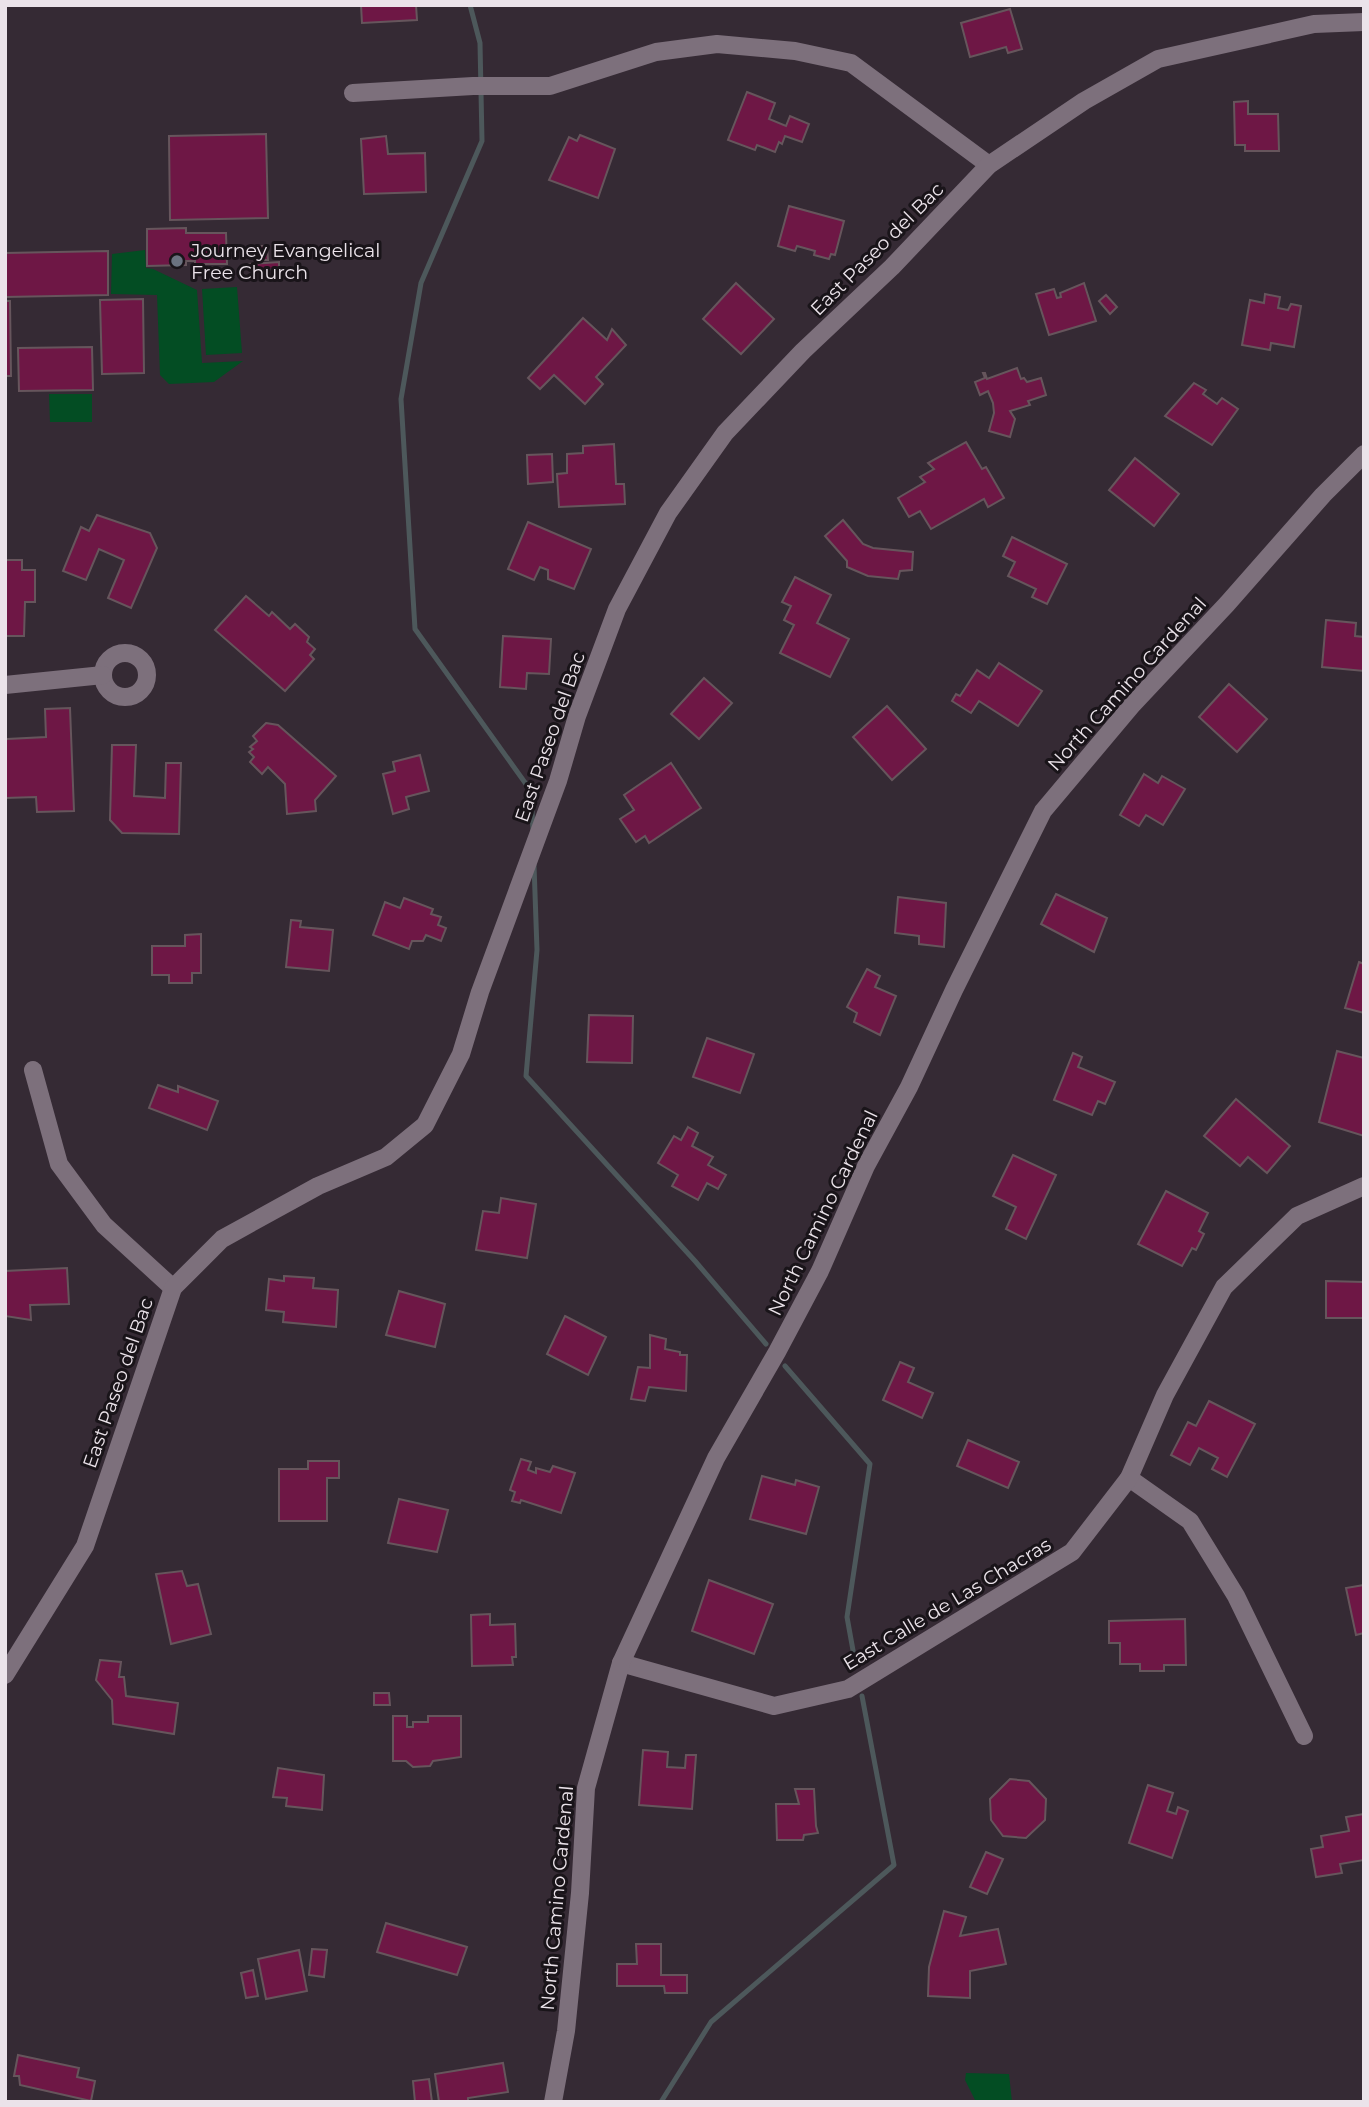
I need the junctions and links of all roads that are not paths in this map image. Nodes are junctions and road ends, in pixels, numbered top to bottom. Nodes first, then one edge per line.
1 (1364, 22) edge
2 (353, 93) dead end
3 (989, 165) junction
4 (1364, 454) edge
5 (103, 675) dead end
6 (5, 685) edge
7 (33, 1070) dead end
8 (1364, 1186) edge
9 (173, 1288) junction
10 (1129, 1478) junction
11 (621, 1663) junction
12 (5, 1675) edge
13 (1304, 1736) dead end
14 (553, 2102) edge

1 - 3 street, East Paseo del Bac
2 - 3 street
3 - 9 street, East Paseo del Bac
4 - 11 street, North Camino Cardenal
5 - 6 street
7 - 9 street
8 - 10 street, East Calle de Las Chacras
9 - 12 street, East Paseo del Bac
10 - 11 street, East Calle de Las Chacras
10 - 13 street
11 - 14 street, North Camino Cardenal

